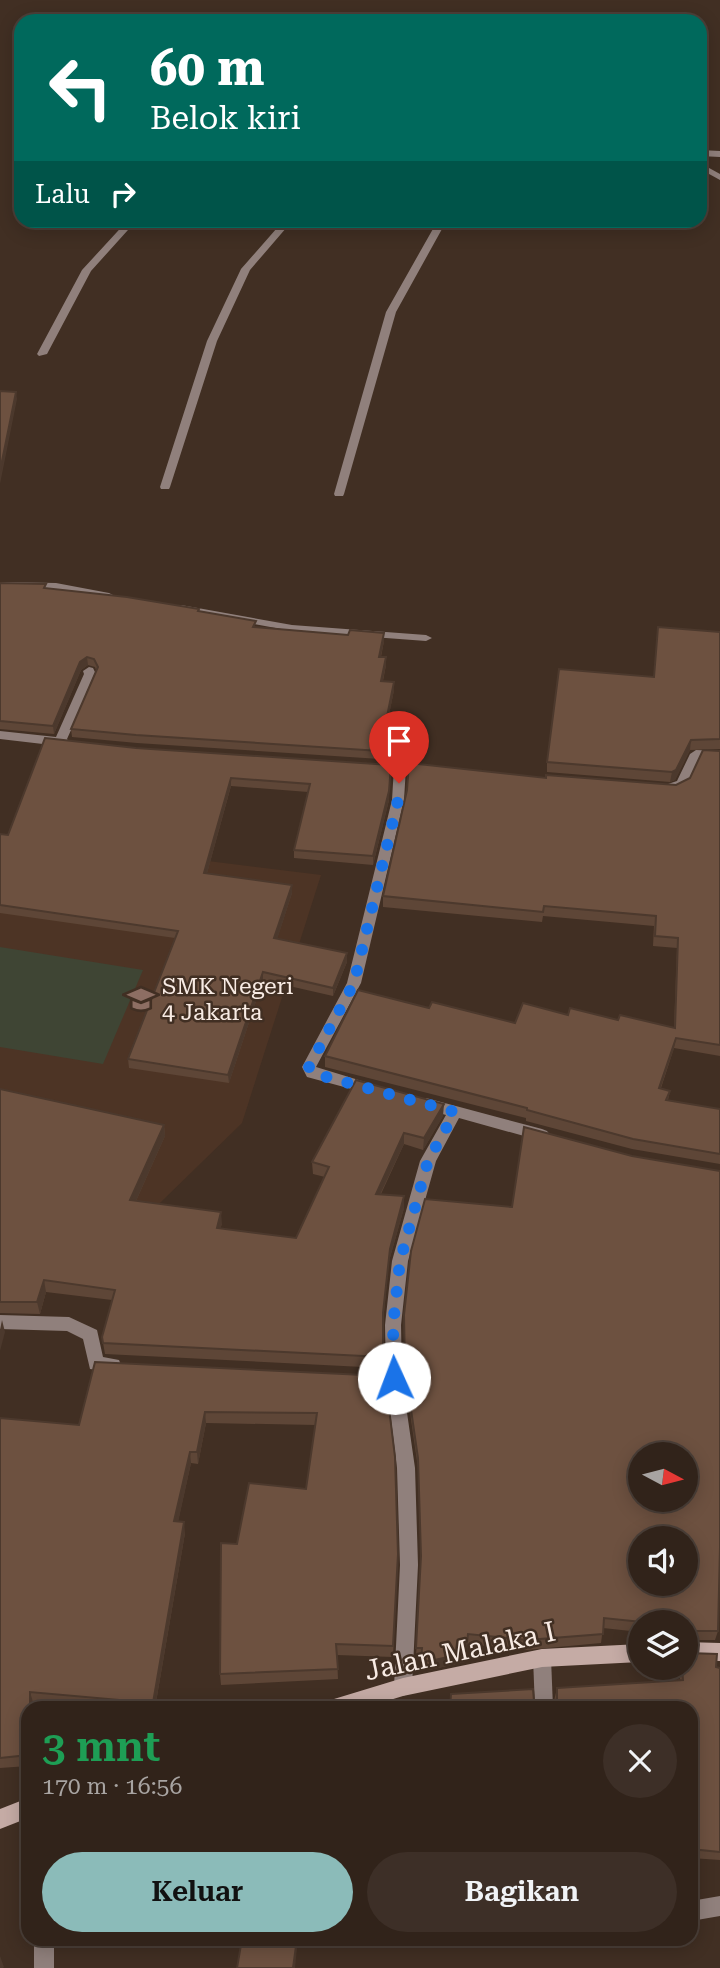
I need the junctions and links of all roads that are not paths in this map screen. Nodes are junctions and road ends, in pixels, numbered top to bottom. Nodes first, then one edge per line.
1 (126, 228) edge
2 (282, 228) edge
3 (438, 228) edge
4 (42, 354) dead end
5 (164, 487) dead end
6 (339, 494) dead end
7 (0, 585) edge
8 (116, 597) edge
9 (166, 605) edge
10 (426, 638) dead end
11 (89, 671) edge
12 (0, 735) edge
13 (720, 755) edge
14 (399, 767) dead end
15 (660, 788) edge
16 (390, 1094) edge
17 (416, 1101) edge
18 (455, 1112) junction
19 (563, 1140) edge
20 (0, 1322) edge
21 (123, 1366) edge
22 (698, 1651) edge
23 (720, 1652) edge
24 (628, 1654) edge
25 (542, 1658) junction
26 (403, 1687) junction
27 (357, 1701) edge
28 (544, 1701) edge
29 (21, 1814) edge
30 (0, 1819) edge
31 (720, 1906) edge
32 (698, 1910) edge
33 (44, 1946) edge
34 (44, 1968) edge

1 - 4 street
2 - 5 street
3 - 6 street
7 - 8 street
9 - 10 street
11 - 12 street
13 - 15 street
14 - 16 street
17 - 18 street
18 - 19 street
18 - 26 street
20 - 21 street
22 - 23 street
24 - 25 street, Jalan Malaka I
25 - 26 street, Jalan Malaka I
25 - 28 street
26 - 27 street, Jalan Malaka I
29 - 30 street
31 - 32 street
33 - 34 street

